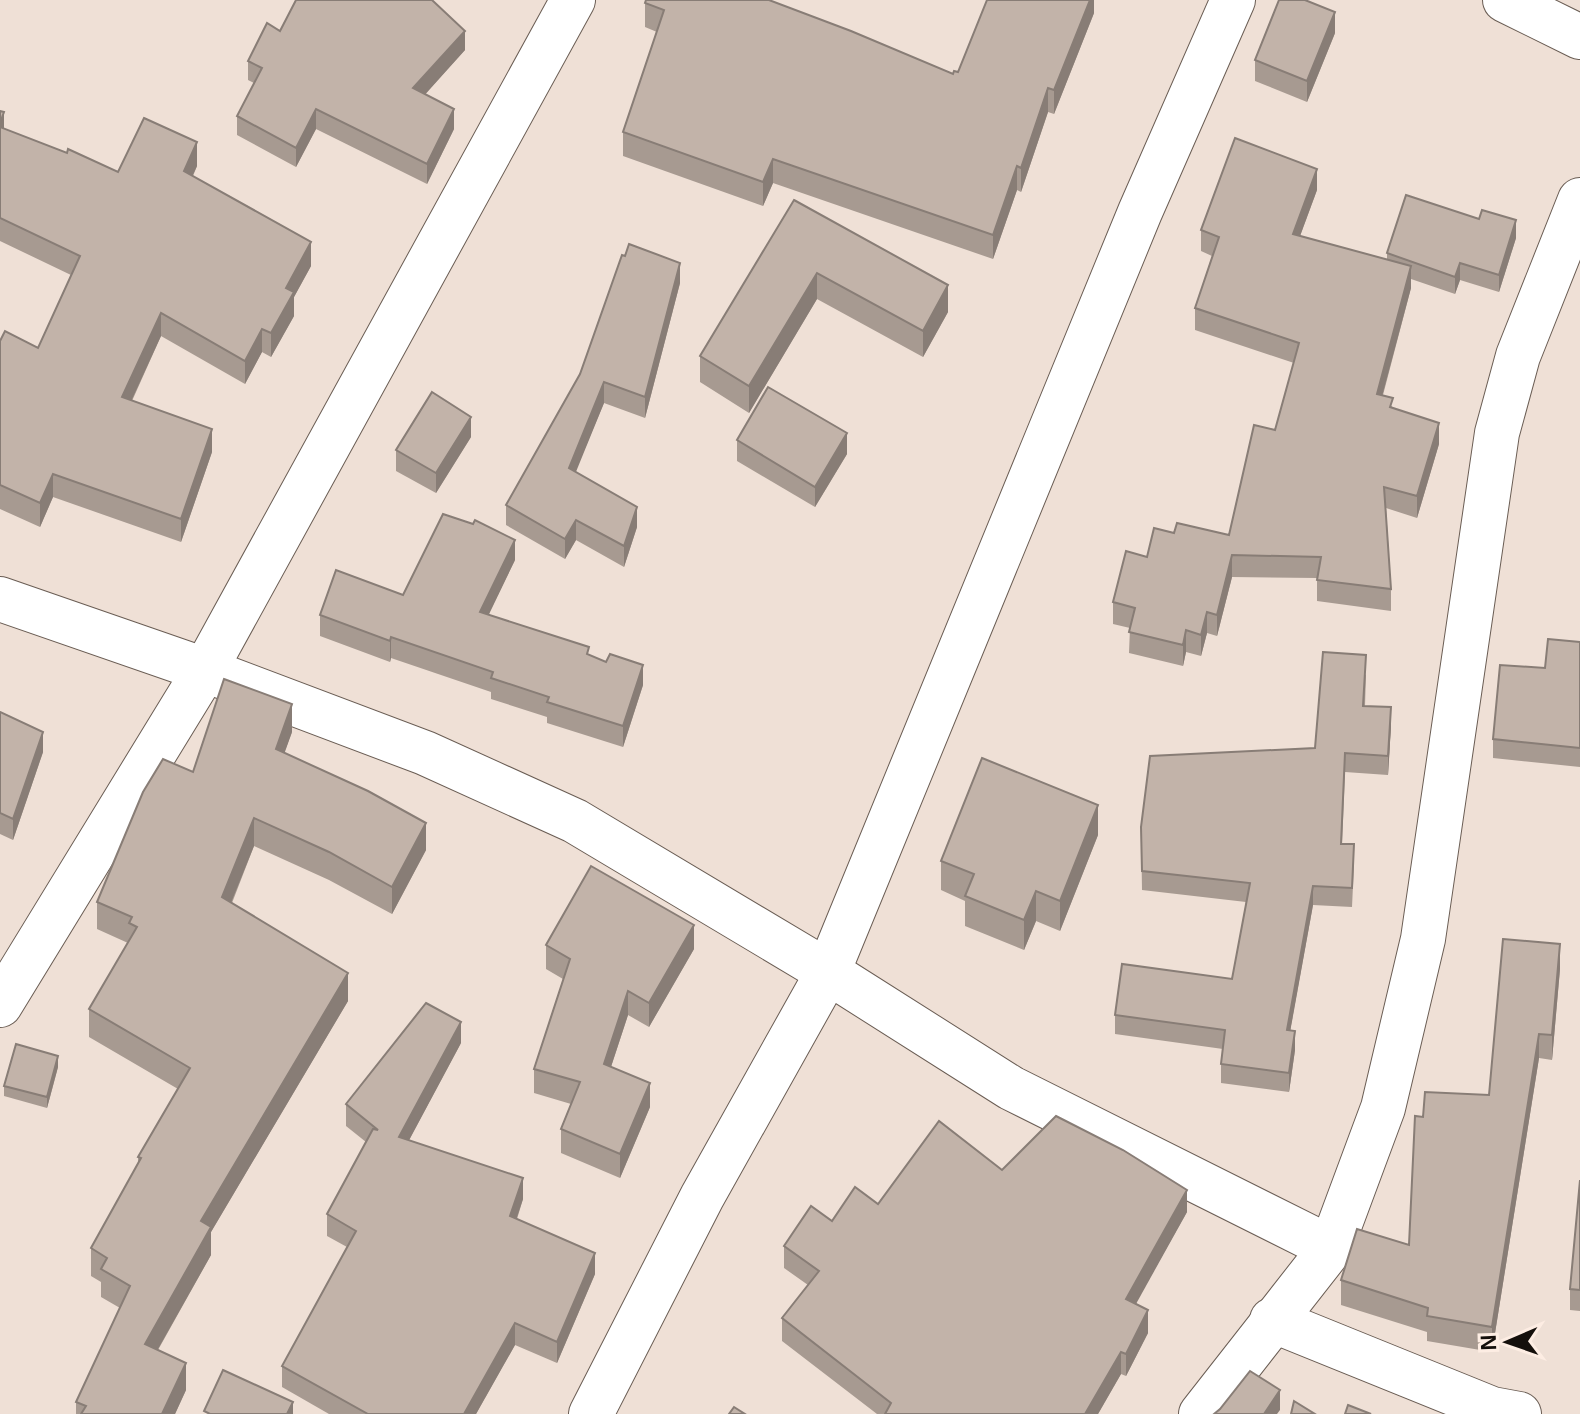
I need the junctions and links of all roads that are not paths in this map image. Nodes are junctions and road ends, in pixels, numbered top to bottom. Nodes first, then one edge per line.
1 (573, 0) edge
2 (1233, 0) edge
3 (1505, 0) edge
4 (1580, 37) edge
5 (1580, 200) edge
6 (0, 599) edge
7 (205, 670) junction
8 (828, 972) junction
9 (0, 1005) edge
10 (1331, 1248) junction
11 (1272, 1320) junction
12 (591, 1414) edge
13 (1201, 1414) edge
14 (1519, 1414) edge

1 - 7 street
2 - 8 street
3 - 4 street
5 - 10 street
6 - 7 street
7 - 8 street
7 - 9 street
8 - 10 street
8 - 12 street
10 - 11 street
11 - 13 street
11 - 14 street

